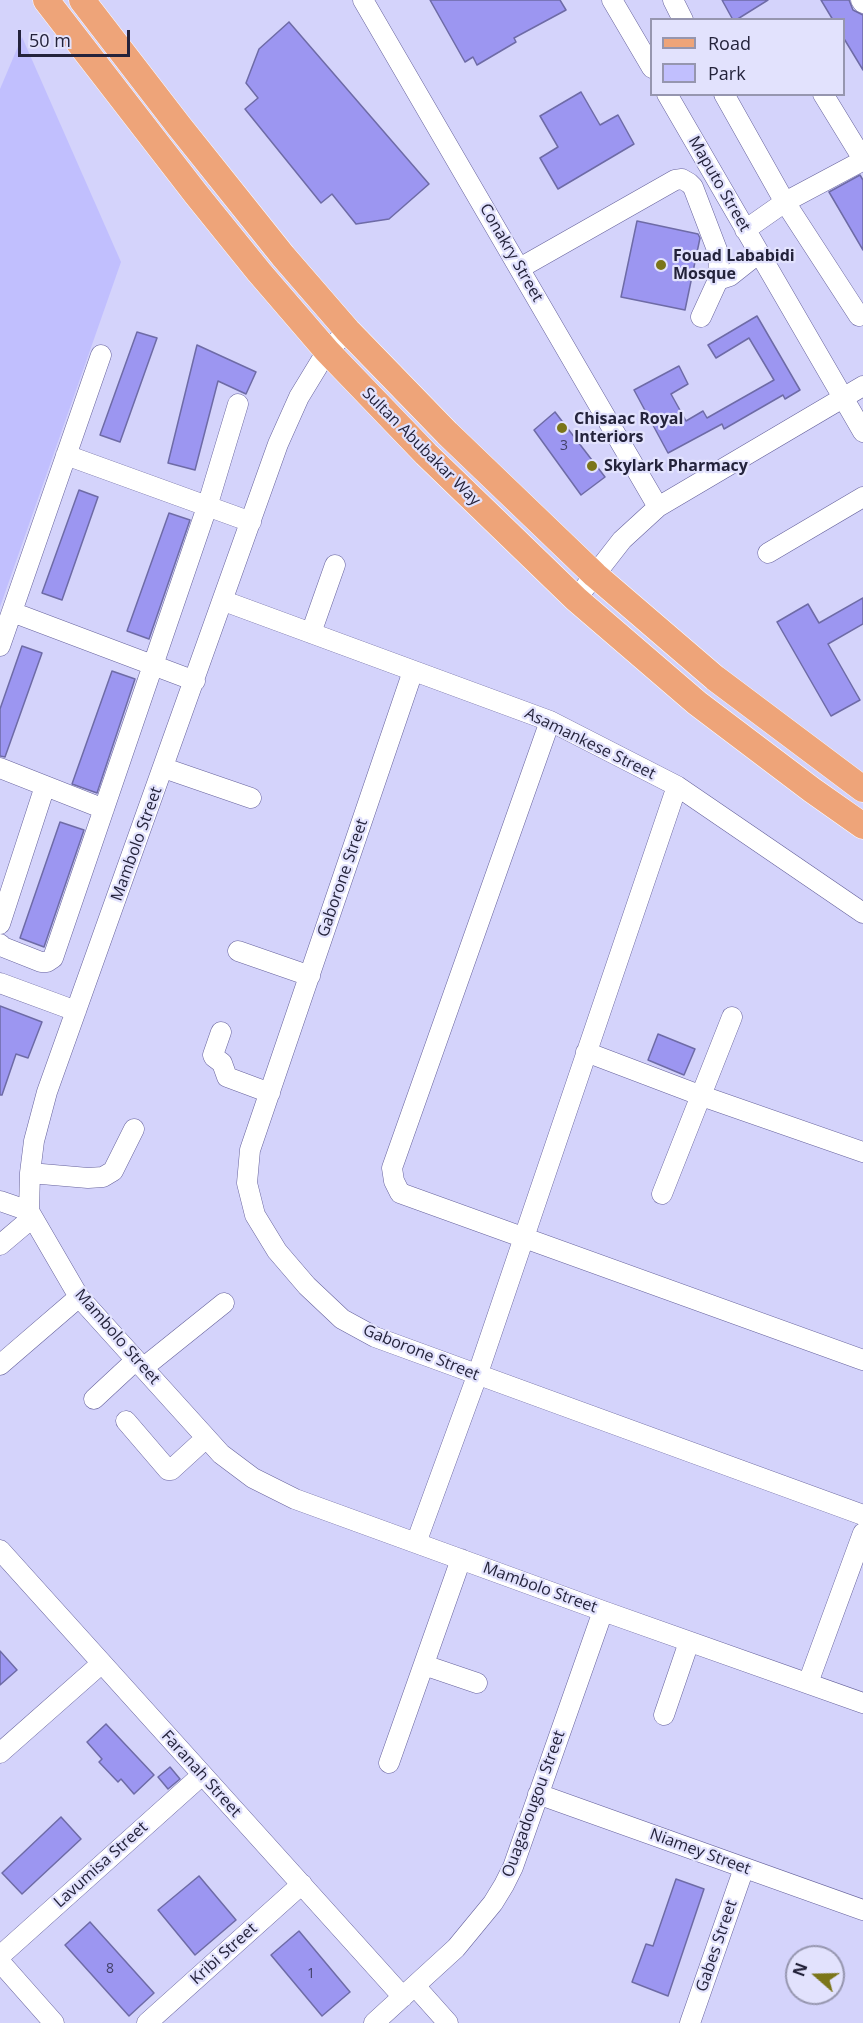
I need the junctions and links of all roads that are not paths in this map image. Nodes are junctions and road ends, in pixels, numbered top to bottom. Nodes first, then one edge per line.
1 (46, 0) edge
2 (82, 0) edge
3 (363, 0) edge
4 (612, 0) edge
5 (673, 0) edge
6 (682, 18) edge
7 (650, 66) edge
8 (668, 96) edge
9 (725, 96) edge
10 (824, 96) edge
11 (785, 202) junction
12 (745, 230) junction
13 (759, 253) junction
14 (520, 268) junction
15 (718, 280) junction
16 (859, 316) dead end
17 (701, 317) dead end
18 (348, 331) junction
19 (327, 351) junction
20 (101, 356) dead end
21 (863, 386) edge
22 (843, 397) junction
23 (238, 404) dead end
24 (863, 432) edge
25 (66, 455) junction
26 (863, 497) edge
27 (207, 507) junction
28 (658, 507) junction
29 (251, 522) junction
30 (768, 553) dead end
31 (335, 565) dead end
32 (595, 575) junction
33 (576, 599) junction
34 (224, 601) junction
35 (12, 612) junction
36 (311, 633) junction
37 (0, 646) edge
38 (153, 665) junction
39 (413, 671) junction
40 (195, 681) junction
41 (550, 721) junction
42 (0, 768) edge
43 (164, 768) junction
44 (45, 786) junction
45 (677, 786) junction
46 (863, 789) edge
47 (251, 798) dead end
48 (104, 809) junction
49 (863, 826) edge
50 (863, 913) edge
51 (0, 924) edge
52 (0, 944) edge
53 (238, 951) dead end
54 (310, 976) junction
55 (0, 983) edge
56 (76, 1011) junction
57 (732, 1017) dead end
58 (221, 1032) dead end
59 (586, 1052) junction
60 (270, 1093) junction
61 (702, 1096) junction
62 (134, 1129) dead end
63 (863, 1152) edge
64 (30, 1173) junction
65 (662, 1194) dead end
66 (0, 1201) edge
67 (31, 1214) junction
68 (523, 1239) junction
69 (0, 1245) edge
70 (79, 1297) junction
71 (224, 1303) dead end
72 (863, 1360) edge
73 (139, 1364) junction
74 (0, 1365) edge
75 (477, 1376) junction
76 (94, 1399) dead end
77 (126, 1421) dead end
78 (206, 1438) junction
79 (863, 1515) edge
80 (863, 1533) edge
81 (416, 1543) junction
82 (2, 1556) edge
83 (461, 1559) junction
84 (603, 1611) junction
85 (689, 1642) junction
86 (102, 1663) junction
87 (424, 1665) junction
88 (477, 1683) dead end
89 (808, 1683) junction
90 (863, 1703) edge
91 (664, 1715) dead end
92 (0, 1753) edge
93 (389, 1764) dead end
94 (202, 1775) junction
95 (538, 1794) junction
96 (744, 1868) junction
97 (302, 1884) junction
98 (863, 1910) edge
99 (0, 1956) edge
100 (0, 1962) edge
101 (409, 1992) junction
102 (54, 2023) edge
103 (147, 2023) edge
104 (374, 2023) edge
105 (448, 2023) edge
106 (690, 2023) edge

1 - 19 main road, Sultan Abubakar Way
2 - 18 main road, Sultan Abubakar Way
3 - 14 street, Conakry Street
4 - 7 street
5 - 6 street
8 - 12 street, Maputo Street
9 - 11 street
10 - 11 street
11 - 12 street
11 - 16 street
12 - 13 street, Maputo Street
13 - 15 street
13 - 22 street, Maputo Street
14 - 15 street
14 - 28 street, Conakry Street
15 - 17 street
18 - 19 street, Mambolo Street
18 - 32 main road, Sultan Abubakar Way
19 - 29 street, Mambolo Street
19 - 33 main road, Sultan Abubakar Way
20 - 25 street
21 - 22 street
22 - 24 street, Maputo Street
22 - 28 street
23 - 27 street
25 - 27 street
25 - 35 street
26 - 30 street
27 - 29 street
27 - 38 street
28 - 32 street
29 - 34 street, Mambolo Street
31 - 36 street
32 - 33 street
32 - 46 main road, Sultan Abubakar Way
33 - 49 main road, Sultan Abubakar Way
34 - 36 street, Asamankese Street
34 - 40 street, Mambolo Street
35 - 37 street
35 - 38 street
36 - 39 street, Asamankese Street
38 - 40 street
38 - 48 street
39 - 41 street, Asamankese Street
39 - 54 street, Gaborone Street
40 - 43 street, Mambolo Street
41 - 45 street, Asamankese Street
41 - 68 street
42 - 44 street
43 - 47 street
43 - 56 street, Mambolo Street
44 - 48 street
44 - 51 street
45 - 50 street, Asamankese Street
45 - 59 street
48 - 52 street
53 - 54 street
54 - 60 street, Gaborone Street
55 - 56 street
56 - 64 street, Mambolo Street
57 - 61 street
58 - 60 street
59 - 61 street
59 - 68 street
60 - 75 street, Gaborone Street
61 - 63 street
61 - 65 street
62 - 64 street
64 - 67 street, Mambolo Street
66 - 67 street
67 - 69 street
67 - 70 street, Mambolo Street
68 - 72 street
68 - 75 street
70 - 73 street, Mambolo Street
70 - 74 street
71 - 73 street
73 - 76 street
73 - 78 street, Mambolo Street
75 - 79 street, Gaborone Street
75 - 81 street
77 - 78 street
78 - 81 street, Mambolo Street
80 - 89 street
81 - 83 street, Mambolo Street
82 - 86 street, Faranah Street
83 - 84 street, Mambolo Street
83 - 87 street
84 - 85 street, Mambolo Street
84 - 95 street, Ouagadougou Street
85 - 89 street, Mambolo Street
85 - 91 street
86 - 92 street
86 - 94 street, Faranah Street
87 - 88 street
87 - 93 street
89 - 90 street, Mambolo Street
94 - 97 street, Faranah Street
94 - 99 street, Lavumisa Street
95 - 96 street, Niamey Street
95 - 101 street, Ouagadougou Street
96 - 98 street, Niamey Street
96 - 106 street, Gabes Street
97 - 101 street, Faranah Street
97 - 103 street, Kribi Street
100 - 102 street
101 - 104 street, Ouagadougou Street
101 - 105 street, Faranah Street

